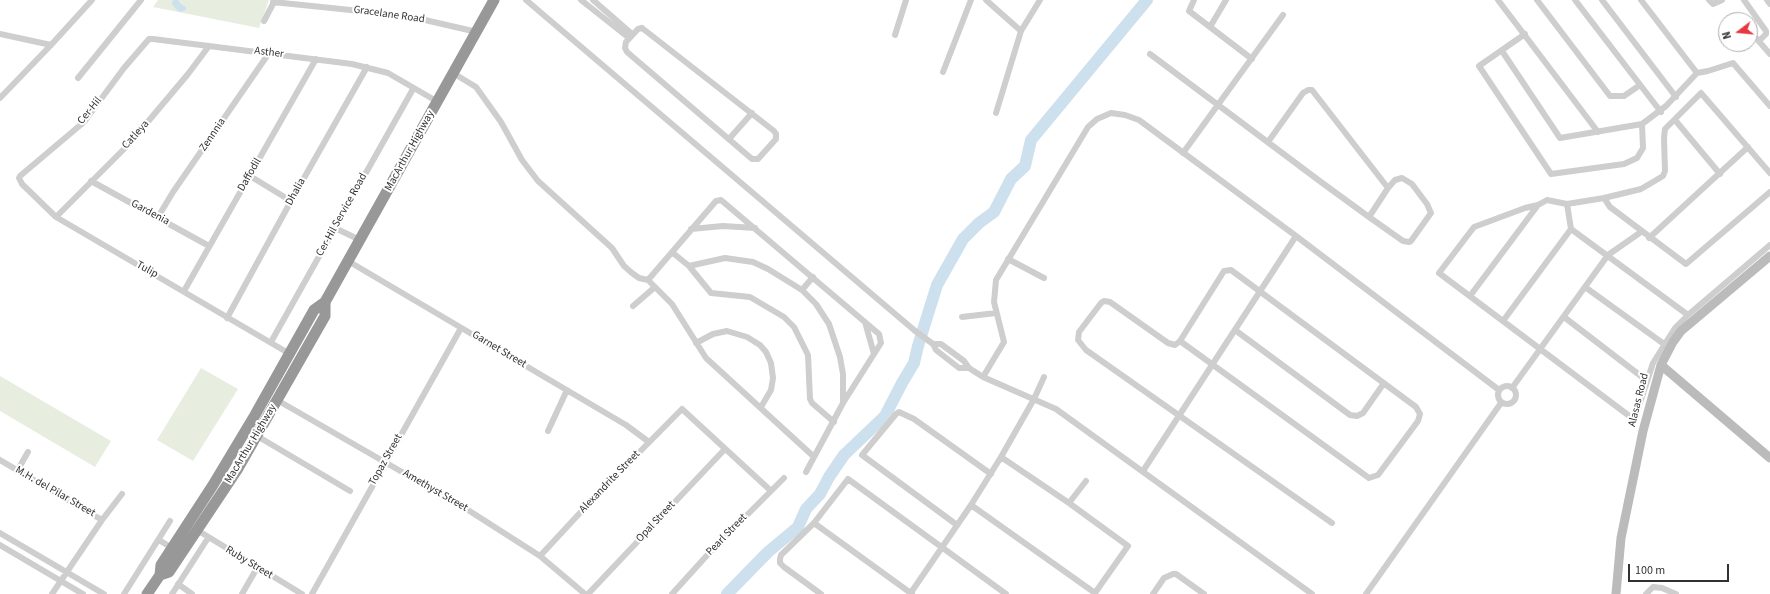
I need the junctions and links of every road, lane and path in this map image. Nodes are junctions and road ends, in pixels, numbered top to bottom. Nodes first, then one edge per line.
1 (91, 0) edge
2 (141, 0) edge
3 (494, 0) edge
4 (526, 0) edge
5 (582, 0) edge
6 (593, 0) edge
7 (906, 0) edge
8 (971, 0) edge
9 (986, 0) edge
10 (1040, 0) edge
11 (1194, 0) edge
12 (1226, 0) edge
13 (1498, 0) edge
14 (1537, 0) edge
15 (1575, 0) edge
16 (1602, 0) edge
17 (1641, 0) edge
18 (1709, 0) edge
19 (1722, 0) edge
20 (1744, 0) edge
21 (1767, 0) edge
22 (274, 1) edge
23 (1770, 4) edge
24 (1282, 15) dead end
25 (264, 21) dead end
26 (1210, 27) junction
27 (1022, 31) junction
28 (477, 32) junction
29 (0, 34) edge
30 (1524, 34) junction
31 (895, 35) dead end
32 (631, 36) junction
33 (149, 40) joint
34 (1759, 41) joint
35 (51, 45) junction
36 (209, 46) junction
37 (1502, 51) junction
38 (269, 53) junction
39 (1150, 54) dead end
40 (1770, 54) edge
41 (316, 59) junction
42 (1252, 59) junction
43 (367, 67) junction
44 (943, 72) dead end
45 (453, 73) junction
46 (1697, 73) junction
47 (78, 78) dead end
48 (1640, 84) junction
49 (414, 89) junction
50 (1676, 97) junction
51 (0, 98) edge
52 (438, 102) junction
53 (1218, 106) junction
54 (1770, 106) edge
55 (1661, 112) junction
56 (752, 113) junction
57 (996, 113) dead end
58 (1675, 120) junction
59 (1642, 124) junction
60 (1598, 132) junction
61 (729, 139) junction
62 (1268, 142) junction
63 (1748, 147) junction
64 (1183, 153) junction
65 (22, 173) joint
66 (1770, 173) edge
67 (1720, 174) junction
68 (250, 176) junction
69 (91, 181) junction
70 (1388, 188) junction
71 (1770, 192) edge
72 (1604, 198) junction
73 (291, 201) junction
74 (1567, 204) junction
75 (1538, 205) junction
76 (56, 217) junction
77 (158, 217) junction
78 (1369, 217) junction
79 (335, 228) junction
80 (755, 228) junction
81 (1571, 229) junction
82 (691, 230) junction
83 (1641, 232) junction
84 (1296, 236) junction
85 (1650, 238) junction
86 (360, 240) junction
87 (1770, 245) edge
88 (209, 246) junction
89 (673, 253) junction
90 (1608, 255) junction
91 (1770, 256) edge
92 (1008, 259) junction
93 (348, 261) junction
94 (689, 266) junction
95 (813, 277) junction
96 (1044, 278) dead end
97 (648, 280) junction
98 (654, 287) junction
99 (1585, 287) junction
100 (802, 290) junction
101 (1260, 290) junction
102 (184, 291) junction
103 (1470, 296) junction
104 (325, 302) junction
105 (633, 306) dead end
106 (996, 313) junction
107 (1688, 315) junction
108 (962, 317) dead end
109 (1564, 317) junction
110 (227, 318) junction
111 (1503, 321) junction
112 (865, 322) junction
113 (460, 328) junction
114 (1235, 330) junction
115 (1180, 341) junction
116 (271, 342) junction
117 (696, 343) junction
118 (1664, 344) junction
119 (1541, 349) junction
120 (290, 354) junction
121 (874, 354) junction
122 (1212, 365) junction
123 (1661, 365) junction
124 (983, 377) junction
125 (1044, 377) dead end
126 (1646, 380) junction
127 (1384, 383) junction
128 (1512, 388) junction
129 (567, 390) junction
130 (1499, 390) junction
131 (1034, 399) junction
132 (277, 400) junction
133 (843, 403) junction
134 (1501, 403) junction
135 (760, 407) junction
136 (1179, 415) junction
137 (834, 422) junction
138 (548, 430) dead end
139 (257, 436) junction
140 (649, 442) junction
141 (724, 450) junction
142 (28, 452) dead end
143 (813, 456) junction
144 (1001, 457) junction
145 (1770, 458) edge
146 (0, 460) edge
147 (385, 461) junction
148 (17, 471) junction
149 (1143, 471) junction
150 (806, 472) dead end
151 (991, 474) junction
152 (784, 478) dead end
153 (1086, 481) dead end
154 (770, 490) junction
155 (350, 491) dead end
156 (122, 494) dead end
157 (1069, 503) junction
158 (971, 505) junction
159 (102, 520) junction
160 (170, 521) dead end
161 (814, 523) junction
162 (1332, 523) dead end
163 (957, 525) junction
164 (197, 530) junction
165 (0, 533) edge
166 (208, 538) junction
167 (158, 540) junction
168 (0, 545) edge
169 (172, 548) junction
170 (942, 548) junction
171 (540, 556) junction
172 (257, 568) junction
173 (67, 571) junction
174 (160, 575) junction
175 (61, 581) junction
176 (178, 584) junction
177 (52, 594) edge
178 (83, 594) edge
179 (104, 594) edge
180 (124, 594) edge
181 (147, 594) edge
182 (172, 594) edge
183 (192, 594) edge
184 (242, 594) edge
185 (302, 594) edge
186 (312, 594) edge
187 (587, 594) edge
188 (672, 594) edge
189 (821, 594) edge
190 (911, 594) edge
191 (1006, 594) edge
192 (1153, 594) edge
193 (1204, 594) edge
194 (1312, 594) edge
195 (1366, 594) edge
196 (1616, 594) edge
197 (1646, 594) edge
198 (1676, 594) edge

1 - 35 street
2 - 47 street
3 - 28 highway, MacArthur Highway
4 - 124 street
5 - 32 street
6 - 32 street
7 - 31 street
8 - 44 street
9 - 27 street
10 - 27 street
11 - 26 street
12 - 26 street
13 - 30 street
14 - 48 street
15 - 48 street
16 - 50 street
17 - 46 street
18 - 19 street
20 - 34 street
21 - 23 street
22 - 25 street, Gracelane Road
22 - 28 street, Gracelane Road
24 - 42 street
26 - 42 street
27 - 57 street
28 - 45 highway, MacArthur Highway
29 - 35 street
30 - 37 street
30 - 60 street
32 - 56 street
32 - 61 street
33 - 36 street, Asther
33 - 65 street, Cer-Hil
34 - 40 street
35 - 51 street
36 - 38 street, Asther
36 - 69 street, Catleya
37 - 59 street
37 - 60 street
38 - 41 street, Asther
38 - 77 street, Zennnia
39 - 53 street
41 - 43 street, Asther
41 - 68 street, Daffodil
42 - 53 street
43 - 49 street, Asther
43 - 73 street, Dhalia
45 - 52 highway, MacArthur Highway
45 - 97 street
46 - 50 street
46 - 54 street
48 - 55 street
49 - 52 street, Asther
49 - 79 street, Cer-Hil Service Road
50 - 55 street
52 - 86 highway, MacArthur Highway
53 - 62 street
53 - 64 street
55 - 59 street
56 - 61 street
56 - 61 street
58 - 63 street
58 - 67 street
58 - 72 street
59 - 60 street
62 - 70 street
62 - 78 street
63 - 66 street
63 - 67 street
64 - 84 street
64 - 92 street
65 - 76 street, Tulip
67 - 85 street
68 - 73 street
68 - 88 street, Daffodil
69 - 76 street, Catleya
69 - 77 street, Gardenia
70 - 78 street
70 - 78 street
71 - 85 street
72 - 74 street
72 - 83 street
73 - 110 street, Dhalia
74 - 75 street
74 - 81 street
75 - 103 street
75 - 103 street
76 - 102 street, Tulip
77 - 88 street, Gardenia
79 - 86 street
79 - 116 street, Cer-Hil Service Road
80 - 82 street
80 - 82 street
80 - 95 street
81 - 90 street
81 - 111 street
82 - 89 street
83 - 85 street
83 - 90 street
84 - 101 street
84 - 130 street
86 - 93 highway, MacArthur Highway
87 - 107 street
88 - 102 street, Daffodil
89 - 94 street
89 - 97 street
90 - 99 street
90 - 107 street
91 - 123 street, Alasas Road
92 - 96 street
92 - 106 street
93 - 104 highway, MacArthur Highway
93 - 113 street, Garnet Street
94 - 100 street
94 - 137 street
95 - 100 street
95 - 112 street
97 - 98 street
98 - 105 street
98 - 117 street
99 - 109 street
99 - 118 street
100 - 133 street
101 - 114 street
101 - 115 street
101 - 127 street
102 - 110 street, Tulip
103 - 111 street
104 - 120 highway, MacArthur Highway
104 - 132 highway, MacArthur Highway
106 - 108 street
106 - 124 street
107 - 118 street
109 - 119 street
109 - 126 street
110 - 116 street, Tulip
111 - 119 street
112 - 121 street
112 - 121 street
113 - 129 street, Garnet Street
113 - 147 street, Topaz Street
114 - 122 street
114 - 127 street
115 - 122 street
115 - 136 street
116 - 120 street, Tulip
117 - 135 street
117 - 135 street
118 - 126 street
119 - 126 street
119 - 128 street
120 - 169 highway, MacArthur Highway
121 - 133 street
122 - 127 street
122 - 136 street
123 - 145 street
123 - 196 street, Alasas Road
124 - 131 street
125 - 131 street
128 - 130 street
128 - 134 street
129 - 138 street
129 - 140 street, Garnet Street
130 - 134 street
131 - 144 street
131 - 149 street
132 - 139 highway, MacArthur Highway
132 - 147 street, Amethyst Street
133 - 137 street
134 - 195 street
135 - 143 street
136 - 149 street
136 - 162 street
137 - 143 street
139 - 155 street
139 - 164 highway, MacArthur Highway
140 - 141 street, Alexandrite Street
140 - 171 street, Alexandrite Street
141 - 154 street
141 - 187 street, Opal Street
142 - 148 street
143 - 150 street
144 - 151 street
144 - 157 street
146 - 148 street, M.H. del Pilar Street
147 - 171 street, Amethyst Street
147 - 186 street, Topaz Street
148 - 159 street, M.H. del Pilar Street
149 - 194 street
151 - 158 street
151 - 163 street
152 - 154 street, Pearl Street
153 - 157 street
154 - 188 street, Pearl Street
156 - 159 street, M.H. del Pilar Street
157 - 158 street
158 - 163 street
159 - 173 street
160 - 167 street
161 - 170 street
161 - 189 street
161 - 190 street
163 - 170 street
164 - 166 street, Ruby Street
164 - 174 highway, MacArthur Highway
165 - 173 street
166 - 172 street, Ruby Street
166 - 176 street
167 - 169 street
167 - 180 street
168 - 175 street
169 - 174 highway, MacArthur Highway
170 - 190 street
170 - 191 street
171 - 187 street, Amethyst Street
172 - 184 street
172 - 185 street, Ruby Street
173 - 175 street
173 - 179 street
174 - 181 highway, MacArthur Highway
175 - 177 street
175 - 178 street
176 - 182 street
176 - 183 street
192 - 193 street
197 - 198 street

